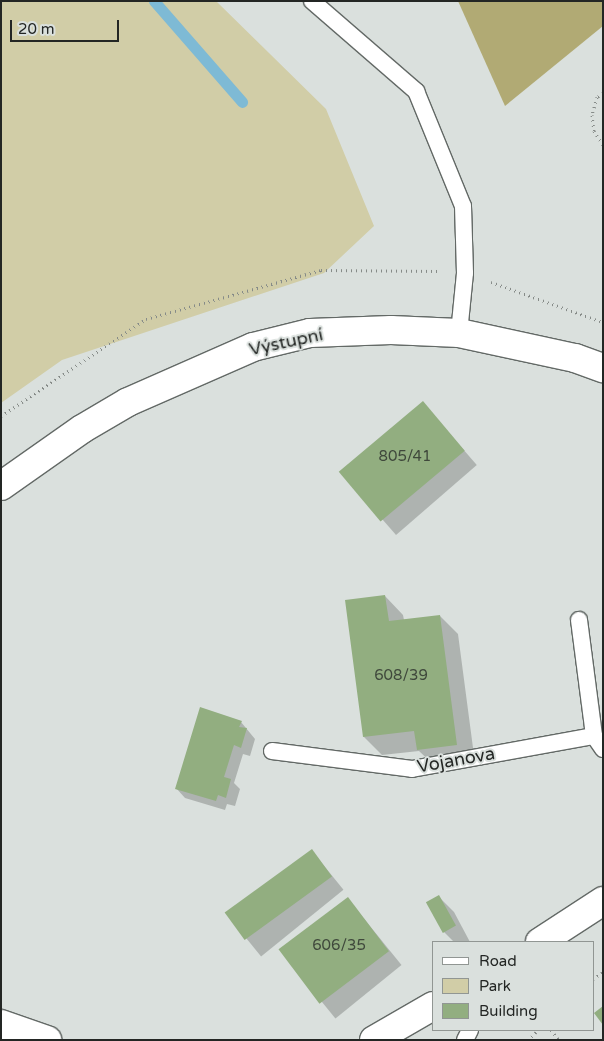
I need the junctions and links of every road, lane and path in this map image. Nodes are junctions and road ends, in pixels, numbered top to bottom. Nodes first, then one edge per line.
1 (312, 1) edge
2 (603, 93) edge
3 (603, 144) edge
4 (441, 271) dead end
5 (484, 280) dead end
6 (603, 322) edge
7 (459, 333) junction
8 (603, 368) edge
9 (1, 416) edge
10 (1, 486) edge
11 (579, 620) dead end
12 (599, 743) edge
13 (272, 751) dead end
14 (603, 901) edge
15 (542, 941) edge
16 (432, 1007) edge
17 (1, 1024) edge
18 (537, 1031) edge
19 (47, 1040) edge
20 (374, 1040) edge
21 (528, 1040) edge

1 - 7 lane
2 - 3 path
4 - 9 path
5 - 6 path
7 - 8 street, Výstupní
7 - 10 street, Výstupní
11 - 12 lane
12 - 13 lane, Vojanova
14 - 15 street
16 - 20 street
17 - 19 street
18 - 21 path

